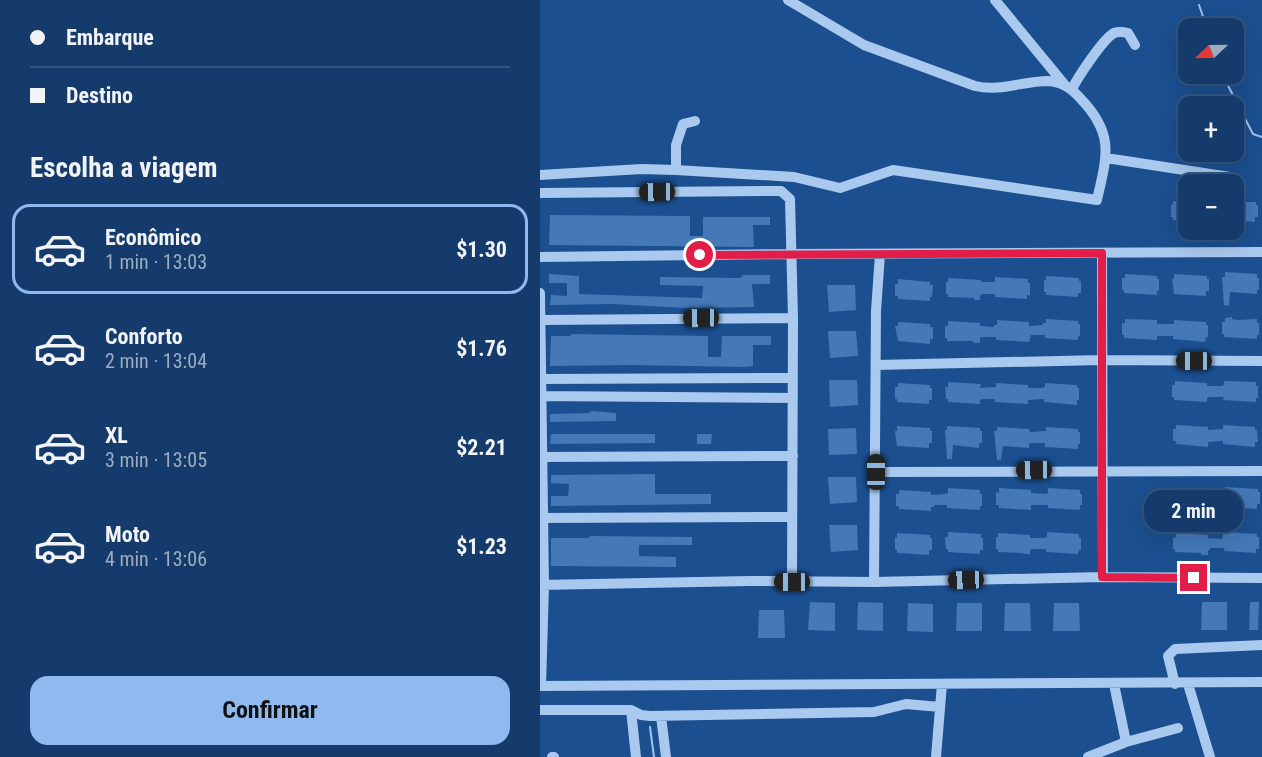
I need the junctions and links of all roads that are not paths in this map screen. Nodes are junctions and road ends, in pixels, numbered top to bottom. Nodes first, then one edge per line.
1 (788, 0) edge
2 (995, 0) edge
3 (1135, 45) dead end
4 (1068, 86) junction
5 (695, 121) dead end
6 (1106, 158) junction
7 (676, 170) junction
8 (1210, 174) edge
9 (540, 176) edge
10 (540, 193) edge
11 (1262, 252) edge
12 (1102, 253) junction
13 (792, 254) junction
14 (880, 254) junction
15 (540, 257) edge
16 (540, 293) edge
17 (793, 318) junction
18 (540, 320) edge
19 (1101, 360) junction
20 (1262, 361) edge
21 (876, 366) junction
22 (793, 378) junction
23 (541, 379) edge
24 (541, 396) edge
25 (793, 398) junction
26 (793, 456) junction
27 (541, 457) edge
28 (1101, 470) junction
29 (1262, 471) edge
30 (876, 472) junction
31 (792, 516) junction
32 (542, 518) edge
33 (1102, 577) junction
34 (1262, 579) edge
35 (792, 582) junction
36 (874, 582) junction
37 (542, 585) edge
38 (1262, 645) edge
39 (1262, 682) edge
40 (942, 684) junction
41 (1114, 684) junction
42 (1175, 684) junction
43 (1188, 684) junction
44 (540, 686) edge
45 (940, 707) junction
46 (540, 710) edge
47 (631, 710) junction
48 (661, 716) junction
49 (1178, 728) dead end
50 (1126, 742) junction
51 (636, 757) edge
52 (666, 757) edge
53 (936, 757) edge
54 (1088, 757) edge
55 (1210, 757) edge

1 - 4 street
2 - 4 street
3 - 4 street
4 - 6 street
5 - 7 street
6 - 7 street
6 - 8 street
7 - 9 street
10 - 13 street
11 - 12 street
12 - 14 street
12 - 19 street
13 - 14 street
13 - 15 street
13 - 17 street
14 - 21 street
16 - 18 street
17 - 18 street
17 - 22 street
18 - 23 street
19 - 20 street
19 - 21 street
19 - 28 street
21 - 30 street
22 - 23 street
22 - 25 street
23 - 24 street
24 - 25 street
24 - 27 street
25 - 26 street
26 - 27 street
26 - 31 street
27 - 32 street
28 - 29 street
28 - 30 street
28 - 33 street
30 - 36 street
31 - 32 street
31 - 35 street
32 - 37 street
33 - 34 street
33 - 36 street
35 - 36 street
35 - 37 street
37 - 44 street
38 - 42 street
39 - 43 street
40 - 41 street
40 - 44 street
40 - 45 street
41 - 42 street
41 - 50 street
42 - 43 street
43 - 55 street
45 - 48 street
45 - 53 street
46 - 47 street
47 - 48 street
47 - 51 street
48 - 52 street
49 - 50 street
50 - 54 street

